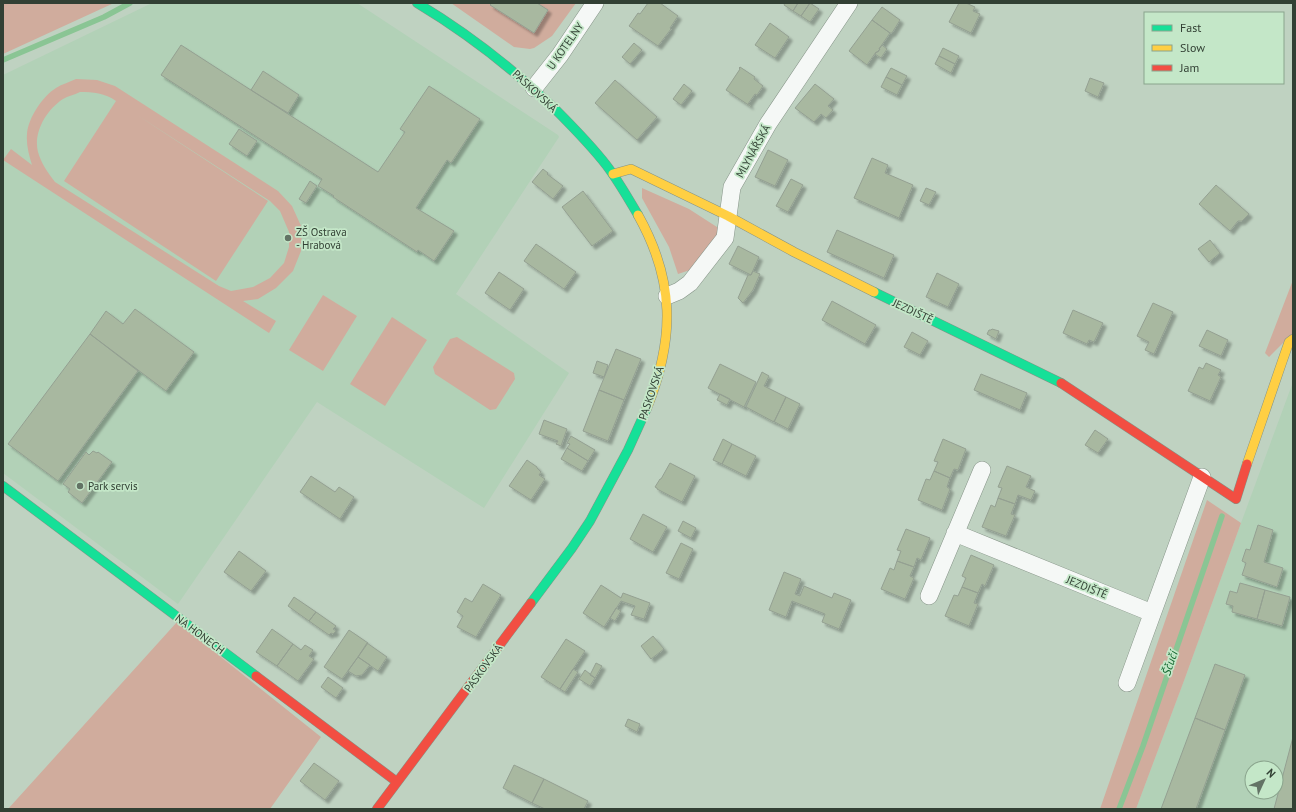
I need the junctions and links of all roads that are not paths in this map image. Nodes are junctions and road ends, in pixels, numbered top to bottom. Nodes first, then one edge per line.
1 (416, 3) edge
2 (595, 3) edge
3 (849, 3) edge
4 (534, 88) junction
5 (613, 174) junction
6 (728, 216) junction
7 (667, 296) junction
8 (1293, 339) edge
9 (982, 470) dead end
10 (1202, 477) junction
11 (3, 486) edge
12 (955, 533) junction
13 (929, 596) dead end
14 (1152, 613) junction
15 (1127, 683) dead end
16 (397, 782) junction
17 (380, 808) edge

1 - 4 street, PASKOVSKÁ
2 - 4 street, U KOTELNY
3 - 6 street, MLYNÁŘSKÁ
4 - 5 street, PASKOVSKÁ
5 - 6 street, JEZDIŠTĚ
5 - 7 street, PASKOVSKÁ
6 - 7 street, MLYNÁŘSKÁ
6 - 10 street, JEZDIŠTĚ
7 - 16 street, PASKOVSKÁ
8 - 10 street, JEZDIŠTĚ
9 - 12 street
10 - 14 street
11 - 16 street, NA HONECH
12 - 13 street
12 - 14 street, JEZDIŠTĚ
14 - 15 street
16 - 17 street, PASKOVSKÁ

